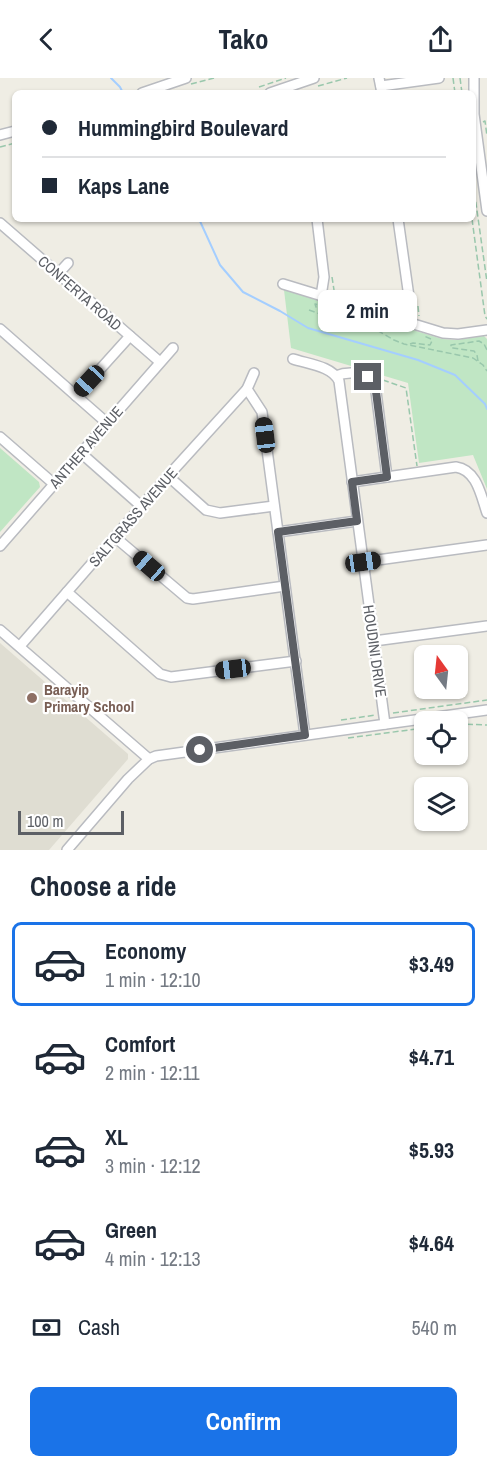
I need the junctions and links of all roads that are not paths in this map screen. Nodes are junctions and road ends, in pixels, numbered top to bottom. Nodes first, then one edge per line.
1 (186, 78) edge
2 (439, 78) edge
3 (316, 82) edge
4 (380, 86) edge
5 (299, 88) edge
6 (151, 90) edge
7 (476, 111) edge
8 (484, 125) edge
9 (487, 211) edge
10 (317, 222) edge
11 (398, 222) edge
12 (0, 223) edge
13 (68, 263) dead end
14 (58, 274) junction
15 (283, 284) dead end
16 (321, 296) junction
17 (405, 321) junction
18 (0, 329) edge
19 (487, 330) edge
20 (130, 336) junction
21 (173, 348) dead end
22 (293, 359) dead end
23 (160, 362) junction
24 (254, 373) dead end
25 (336, 376) junction
26 (247, 389) junction
27 (76, 396) junction
28 (107, 423) junction
29 (0, 437) edge
30 (81, 453) junction
31 (168, 476) junction
32 (387, 477) junction
33 (352, 482) junction
34 (54, 484) junction
35 (141, 506) junction
36 (274, 506) junction
37 (487, 513) edge
38 (357, 521) junction
39 (278, 532) junction
40 (116, 538) junction
41 (487, 545) edge
42 (0, 546) edge
43 (363, 562) junction
44 (285, 586) junction
45 (67, 592) junction
46 (487, 626) edge
47 (0, 630) edge
48 (374, 641) junction
49 (20, 646) junction
50 (296, 661) junction
51 (487, 710) edge
52 (384, 719) junction
53 (305, 735) junction
54 (149, 759) junction
55 (67, 850) edge

1 - 6 street
2 - 4 street
3 - 5 street
7 - 8 street
8 - 9 street
10 - 16 street
11 - 17 street
12 - 14 street, CONFERTA ROAD
13 - 14 street
14 - 20 street, CONFERTA ROAD
15 - 16 street
16 - 17 street
17 - 19 street
18 - 27 street
20 - 23 street, CONFERTA ROAD
20 - 27 street
21 - 23 street, ANTHER AVENUE
22 - 25 street
23 - 28 street, ANTHER AVENUE
24 - 26 street, SALTGRASS AVENUE
25 - 32 street
25 - 33 street, HOUDINI DRIVE
26 - 31 street, SALTGRASS AVENUE
26 - 36 street
27 - 28 street
28 - 30 street, ANTHER AVENUE
29 - 34 street
30 - 34 street, ANTHER AVENUE
30 - 35 street
31 - 35 street, SALTGRASS AVENUE
31 - 36 street
32 - 33 street
32 - 37 street
33 - 38 street, HOUDINI DRIVE
34 - 42 street, ANTHER AVENUE
35 - 40 street, SALTGRASS AVENUE
36 - 39 street
38 - 39 street
38 - 43 street, HOUDINI DRIVE
39 - 44 street
40 - 44 street
40 - 45 street, SALTGRASS AVENUE
41 - 43 street
43 - 48 street, HOUDINI DRIVE
44 - 50 street
45 - 49 street, SALTGRASS AVENUE
45 - 50 street
46 - 48 street
47 - 49 street
48 - 52 street, HOUDINI DRIVE
49 - 54 street
50 - 53 street
51 - 52 street
52 - 53 street
53 - 54 street
54 - 55 street

